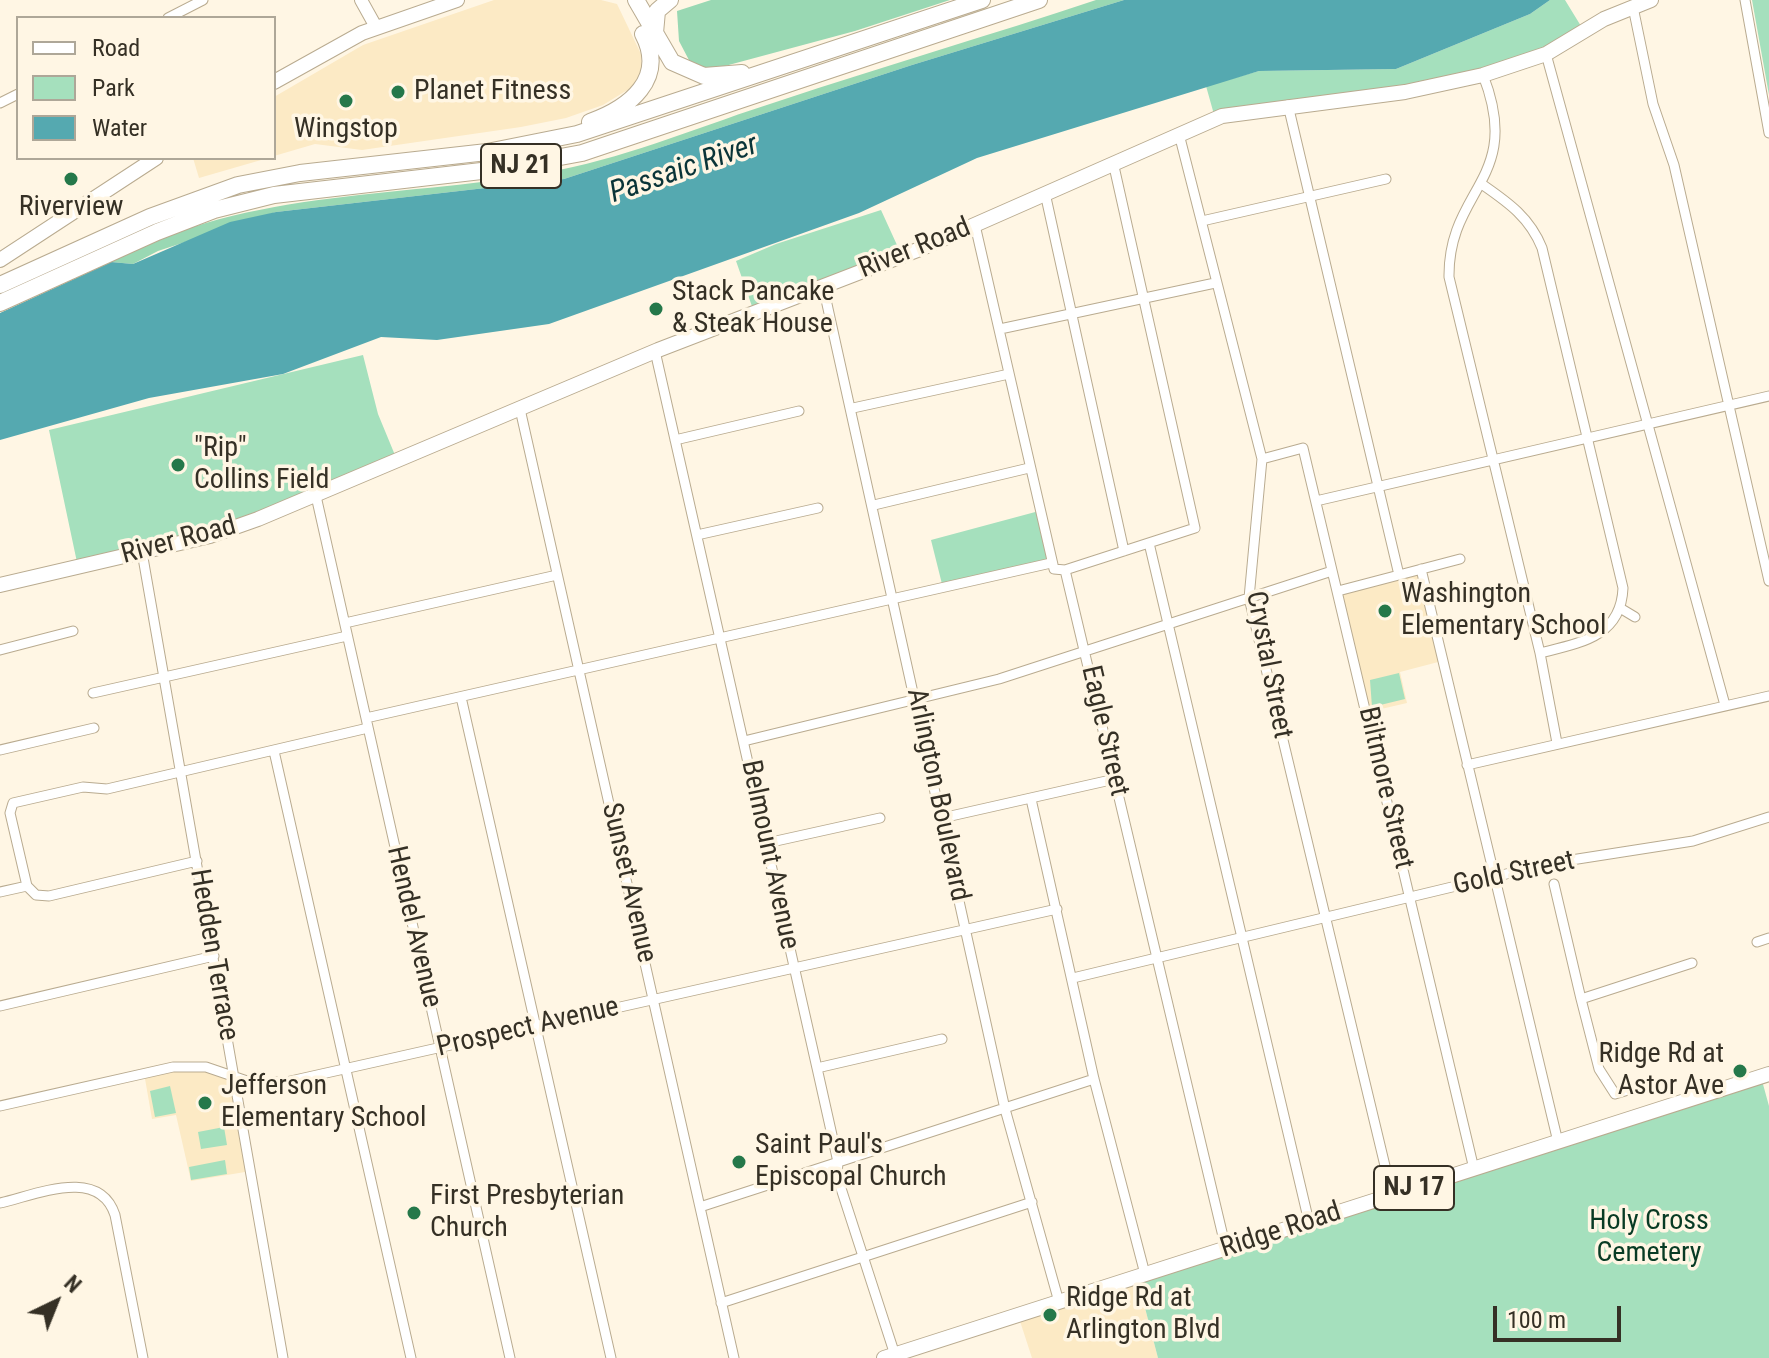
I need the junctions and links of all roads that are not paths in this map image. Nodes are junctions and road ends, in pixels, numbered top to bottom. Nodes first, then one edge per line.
1 (203, 0) edge
2 (361, 0) edge
3 (457, 0) edge
4 (629, 0) edge
5 (636, 0) edge
6 (670, 0) edge
7 (982, 0) edge
8 (1039, 0) edge
9 (1651, 0) edge
10 (1745, 0) edge
11 (1633, 7) junction
12 (172, 16) edge
13 (912, 24) junction
14 (376, 27) junction
15 (659, 46) junction
16 (1546, 54) junction
17 (1483, 75) junction
18 (276, 81) edge
19 (1288, 105) junction
20 (1769, 133) edge
21 (1179, 134) junction
22 (456, 155) junction
23 (153, 160) edge
24 (1113, 162) junction
25 (1386, 179) dead end
26 (1483, 185) junction
27 (1045, 193) junction
28 (1310, 197) junction
29 (1202, 221) junction
30 (975, 225) junction
31 (0, 260) edge
32 (1215, 283) junction
33 (0, 285) edge
34 (823, 286) junction
35 (1143, 298) junction
36 (0, 303) edge
37 (1072, 314) junction
38 (1000, 329) junction
39 (655, 351) junction
40 (1009, 374) junction
41 (1769, 396) edge
42 (1729, 406) junction
43 (853, 408) junction
44 (520, 409) junction
45 (799, 411) dead end
46 (1649, 424) junction
47 (1585, 438) junction
48 (675, 440) junction
49 (1262, 459) junction
50 (1491, 461) junction
51 (1029, 468) junction
52 (1378, 488) junction
53 (316, 496) junction
54 (1316, 501) junction
55 (874, 505) junction
56 (818, 508) dead end
57 (697, 535) junction
58 (1149, 543) junction
59 (1124, 551) junction
60 (142, 552) junction
61 (1460, 559) dead end
62 (1051, 563) junction
63 (1421, 569) junction
64 (1065, 570) junction
65 (1332, 571) junction
66 (557, 575) junction
67 (1399, 575) junction
68 (1769, 581) edge
69 (0, 585) edge
70 (1338, 591) junction
71 (1249, 598) junction
72 (894, 600) junction
73 (1620, 608) junction
74 (1635, 617) dead end
75 (345, 623) junction
76 (1167, 625) junction
77 (73, 631) dead end
78 (347, 636) junction
79 (721, 638) junction
80 (0, 650) edge
81 (1084, 650) junction
82 (1540, 653) junction
83 (579, 669) junction
84 (166, 675) junction
85 (93, 693) dead end
86 (1769, 696) edge
87 (461, 697) junction
88 (915, 699) junction
89 (1725, 705) junction
90 (367, 723) junction
91 (94, 728) dead end
92 (744, 741) junction
93 (1557, 743) junction
94 (0, 750) edge
95 (274, 751) junction
96 (1467, 765) junction
97 (182, 772) junction
98 (1115, 779) junction
99 (1031, 799) junction
100 (1769, 817) edge
101 (880, 818) dead end
102 (942, 818) junction
103 (767, 843) junction
104 (197, 861) junction
105 (1494, 877) junction
106 (1554, 884) dead end
107 (27, 886) junction
108 (0, 892) edge
109 (1410, 898) junction
110 (1057, 909) junction
111 (1325, 917) junction
112 (967, 930) junction
113 (1241, 938) junction
114 (1769, 938) edge
115 (1757, 942) dead end
116 (214, 956) junction
117 (1157, 958) junction
118 (1692, 963) dead end
119 (793, 968) junction
120 (1073, 978) junction
121 (654, 999) junction
122 (1581, 999) junction
123 (0, 1006) edge
124 (536, 1026) junction
125 (942, 1039) dead end
126 (441, 1048) junction
127 (817, 1068) junction
128 (346, 1069) junction
129 (1769, 1074) edge
130 (234, 1075) junction
131 (1094, 1079) junction
132 (1638, 1087) dead end
133 (0, 1106) edge
134 (1005, 1109) junction
135 (1558, 1142) junction
136 (838, 1162) junction
137 (1474, 1169) junction
138 (1392, 1195) junction
139 (1032, 1202) junction
140 (0, 1203) edge
141 (700, 1207) junction
142 (1309, 1222) junction
143 (1226, 1249) junction
144 (863, 1257) junction
145 (1145, 1274) junction
146 (1059, 1302) junction
147 (721, 1303) junction
148 (916, 1353) edge
149 (890, 1356) edge
150 (143, 1358) edge
151 (283, 1358) edge
152 (411, 1358) edge
153 (510, 1358) edge
154 (611, 1358) edge
155 (734, 1358) edge

1 - 12 street
2 - 14 street
3 - 14 main road
4 - 22 highway
5 - 15 highway
6 - 15 highway
7 - 13 highway, NJ 21
8 - 36 highway, NJ 21
9 - 11 main road, River Road
10 - 20 street
11 - 16 main road, River Road
11 - 42 street
13 - 15 highway
13 - 22 highway, NJ 21
14 - 18 main road
16 - 17 main road, River Road
16 - 46 street
17 - 19 main road, River Road
17 - 26 street
19 - 21 main road, River Road
19 - 28 street
21 - 24 main road, River Road
21 - 29 street, Crystal Street
22 - 33 highway, NJ 21
23 - 31 main road
24 - 27 main road, River Road
24 - 35 street
25 - 28 street
26 - 47 street
26 - 50 street
27 - 30 main road, River Road
27 - 37 street
28 - 29 street
28 - 52 street
29 - 32 street, Crystal Street
30 - 34 main road, River Road
30 - 38 street
32 - 35 street
32 - 49 street, Crystal Street
34 - 39 main road, River Road
34 - 43 street, Arlington Boulevard
35 - 37 street
35 - 58 street
37 - 38 street
37 - 59 street
38 - 40 street
39 - 44 main road, River Road
39 - 48 street, Belmount Avenue
40 - 43 street
40 - 51 street
41 - 42 street
42 - 46 street
42 - 68 street
43 - 55 street, Arlington Boulevard
44 - 53 main road, River Road
44 - 66 street, Sunset Avenue
45 - 48 street
46 - 47 street
46 - 89 street
47 - 50 street
47 - 73 street
48 - 57 street, Belmount Avenue
49 - 54 street, Biltmore Street
49 - 71 street, Crystal Street
50 - 52 street
50 - 82 street
51 - 55 street
51 - 62 street
52 - 54 street
52 - 67 street
53 - 60 main road, River Road
53 - 75 street, Hendel Avenue
54 - 65 street, Biltmore Street
55 - 72 street, Arlington Boulevard
56 - 57 street
57 - 79 street, Belmount Avenue
58 - 59 street
58 - 76 street
59 - 64 street
60 - 69 main road, River Road
60 - 84 street, Hedden Terrace
61 - 63 street
62 - 64 street
62 - 72 street
63 - 67 street
63 - 96 street
64 - 81 street, Eagle Street
65 - 70 street, Biltmore Street
65 - 71 street
66 - 75 street
66 - 83 street, Sunset Avenue
67 - 70 street
70 - 109 street, Biltmore Street
71 - 76 street
71 - 111 street, Crystal Street
72 - 79 street
72 - 88 street, Arlington Boulevard
73 - 74 street
73 - 82 street
75 - 78 street, Hendel Avenue
76 - 81 street
76 - 113 street
77 - 80 street
78 - 84 street
78 - 90 street, Hendel Avenue
79 - 83 street
79 - 92 street, Belmount Avenue
81 - 88 street
81 - 98 street, Eagle Street
82 - 93 street
83 - 87 street
83 - 121 street, Sunset Avenue
84 - 85 street
84 - 97 street, Hedden Terrace
86 - 89 street
87 - 90 street
87 - 124 street
88 - 92 street
88 - 102 street, Arlington Boulevard
89 - 93 street
90 - 95 street
90 - 126 street, Hendel Avenue
91 - 94 street
92 - 103 street, Belmount Avenue
93 - 96 street
95 - 97 street
95 - 128 street
96 - 105 street
97 - 104 street, Hedden Terrace
97 - 107 street
98 - 99 street
98 - 117 street, Eagle Street
99 - 102 street
99 - 110 street
100 - 105 street, Gold Street
101 - 103 street
102 - 112 street, Arlington Boulevard
103 - 119 street, Belmount Avenue
104 - 107 street
104 - 116 street, Hedden Terrace
105 - 109 street, Gold Street
105 - 135 street
106 - 122 street
107 - 108 street
109 - 111 street, Gold Street
109 - 137 street, Biltmore Street
110 - 112 street, Prospect Avenue
110 - 120 street
111 - 113 street, Gold Street
111 - 138 street, Crystal Street
112 - 119 street, Prospect Avenue
112 - 134 street, Arlington Boulevard
113 - 117 street, Gold Street
113 - 142 street
114 - 115 street
116 - 123 street
116 - 130 street, Hedden Terrace
117 - 120 street, Gold Street
117 - 143 street, Eagle Street
118 - 122 street
119 - 121 street, Prospect Avenue
119 - 127 street, Belmount Avenue
120 - 131 street
121 - 124 street, Prospect Avenue
121 - 141 street, Sunset Avenue
122 - 132 street
124 - 126 street, Prospect Avenue
124 - 154 street
125 - 127 street
126 - 128 street, Prospect Avenue
126 - 153 street, Hendel Avenue
127 - 136 street, Belmount Avenue
128 - 130 street, Prospect Avenue
128 - 152 street
129 - 135 main road, Ridge Road / NJ 17
130 - 133 street, Prospect Avenue
130 - 151 street, Hedden Terrace
131 - 134 street
131 - 145 street
134 - 136 street
134 - 139 street, Arlington Boulevard
135 - 137 main road, Ridge Road / NJ 17
136 - 141 street
136 - 144 street, Belmount Avenue
137 - 138 main road, Ridge Road / NJ 17
138 - 142 main road, Ridge Road / NJ 17
139 - 144 street
139 - 146 street, Arlington Boulevard
140 - 150 street
141 - 147 street, Sunset Avenue
142 - 143 main road, Ridge Road / NJ 17
143 - 145 main road, Ridge Road / NJ 17
144 - 147 street
144 - 149 street, Belmount Avenue
145 - 146 main road, Ridge Road / NJ 17
146 - 148 main road, Ridge Road / NJ 17
147 - 155 street, Sunset Avenue
148 - 149 main road, Ridge Road / NJ 17

